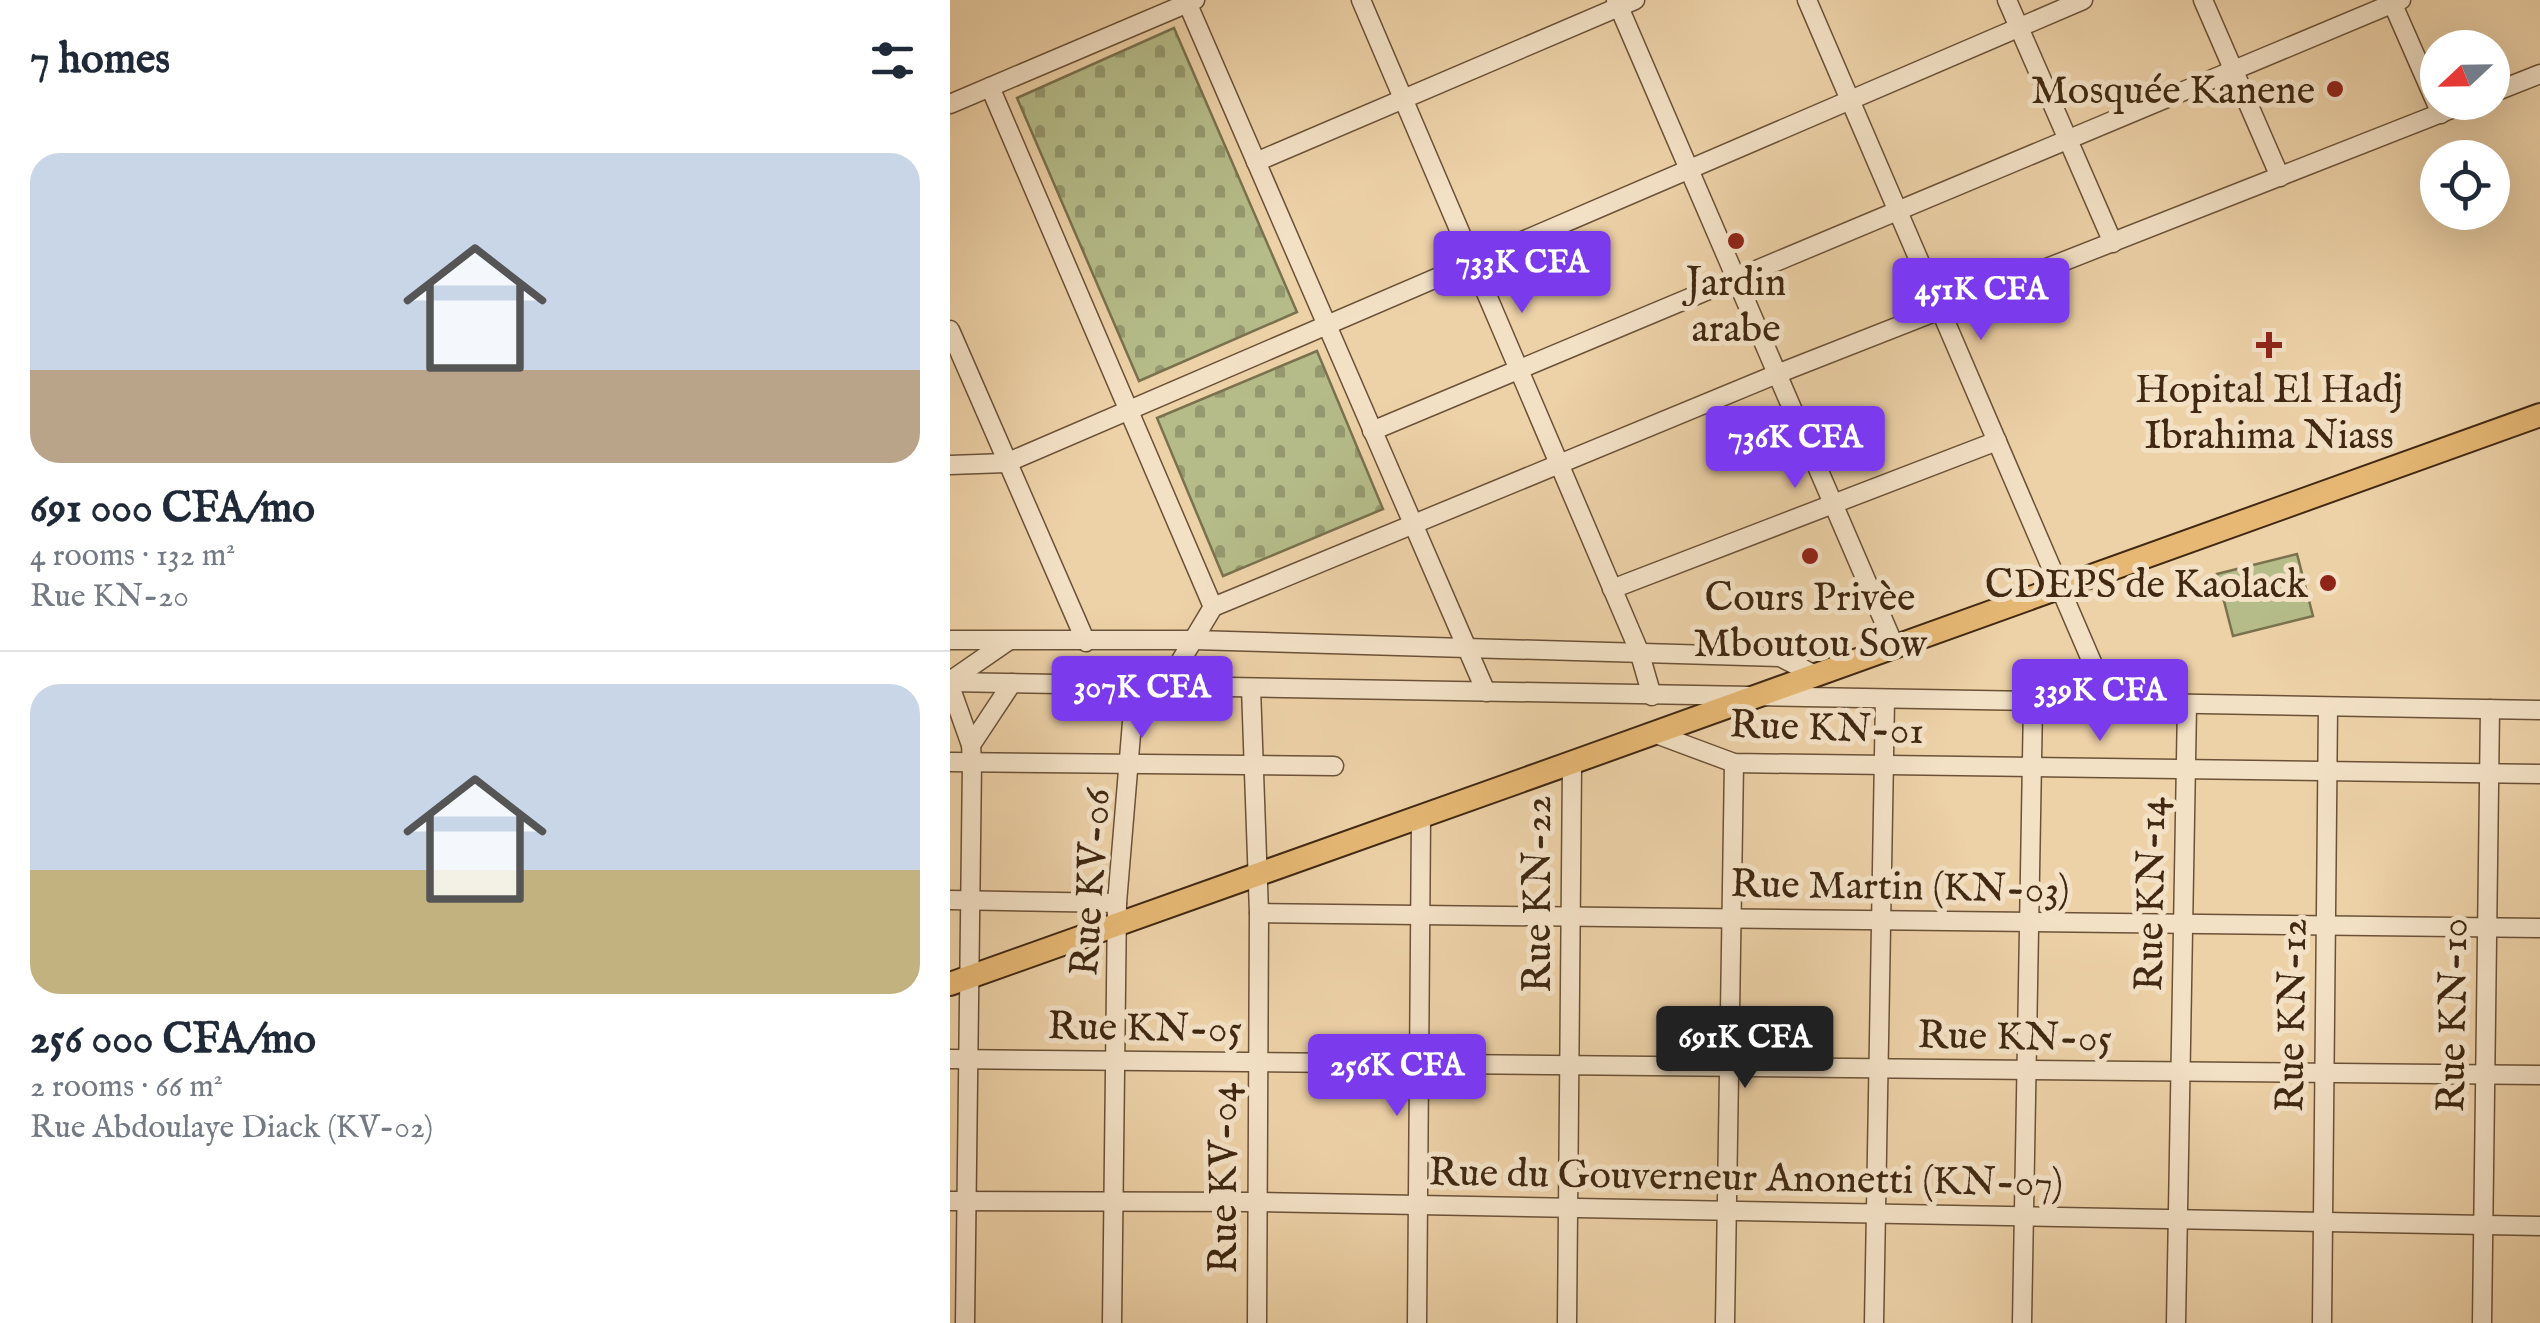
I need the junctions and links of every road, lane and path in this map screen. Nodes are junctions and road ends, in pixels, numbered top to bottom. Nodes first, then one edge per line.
1 (1361, 0) edge
2 (1807, 0) edge
3 (2007, 0) edge
4 (2083, 0) edge
5 (2203, 0) edge
6 (1190, 1) edge
7 (2395, 1) edge
8 (1623, 2) edge
9 (2019, 28) junction
10 (2420, 62) edge
11 (2234, 70) junction
12 (2540, 74) edge
13 (2510, 86) edge
14 (990, 87) junction
15 (1404, 99) junction
16 (1850, 100) junction
17 (950, 104) edge
18 (2426, 120) edge
19 (2068, 140) junction
20 (1256, 162) junction
21 (1689, 170) junction
22 (2280, 177) junction
23 (1898, 211) junction
24 (2112, 243) junction
25 (1473, 262) junction
26 (1736, 278) junction
27 (1941, 311) junction
28 (1326, 325) junction
29 (950, 330) edge
30 (1519, 370) junction
31 (1777, 374) junction
32 (1129, 410) junction
33 (2540, 414) edge
34 (1372, 431) junction
35 (1997, 441) junction
36 (1006, 464) junction
37 (1559, 464) junction
38 (950, 465) edge
39 (1832, 502) junction
40 (1412, 524) junction
41 (1612, 588) junction
42 (2061, 590) junction
43 (1213, 606) junction
44 (950, 640) edge
45 (1008, 640) junction
46 (1194, 640) junction
47 (1086, 642) junction
48 (1894, 646) junction
49 (1465, 647) junction
50 (1639, 651) junction
51 (1816, 675) junction
52 (950, 683) edge
53 (1012, 683) junction
54 (1135, 686) junction
55 (1166, 687) junction
56 (1251, 688) junction
57 (1486, 692) junction
58 (1760, 694) junction
59 (1652, 696) junction
60 (1885, 699) junction
61 (2033, 704) junction
62 (2110, 704) junction
63 (2187, 705) junction
64 (2328, 707) junction
65 (2490, 709) junction
66 (2540, 710) edge
67 (1656, 734) junction
68 (971, 754) junction
69 (950, 762) edge
70 (1734, 763) junction
71 (1132, 764) junction
72 (1572, 765) junction
73 (1884, 765) junction
74 (1255, 766) junction
75 (1334, 766) dead end
76 (2032, 767) junction
77 (2186, 769) junction
78 (2327, 771) junction
79 (2489, 773) junction
80 (2540, 774) edge
81 (1420, 818) junction
82 (1256, 878) junction
83 (950, 900) edge
84 (972, 900) junction
85 (1118, 913) junction
86 (1259, 914) junction
87 (1422, 915) junction
88 (1572, 917) junction
89 (1732, 918) junction
90 (1881, 920) junction
91 (2029, 922) junction
92 (2183, 924) junction
93 (2326, 925) junction
94 (2487, 927) junction
95 (2540, 928) edge
96 (961, 980) edge
97 (960, 1059) edge
98 (1116, 1061) junction
99 (1258, 1062) junction
100 (1421, 1064) junction
101 (1570, 1066) junction
102 (1729, 1067) junction
103 (1878, 1068) junction
104 (2027, 1070) junction
105 (2181, 1072) junction
106 (2324, 1073) junction
107 (2485, 1075) junction
108 (2540, 1075) edge
109 (958, 1201) edge
110 (1114, 1201) junction
111 (1257, 1202) junction
112 (1421, 1205) junction
113 (1568, 1208) junction
114 (1727, 1210) junction
115 (1876, 1213) junction
116 (2024, 1216) junction
117 (2178, 1219) junction
118 (2323, 1222) junction
119 (2483, 1224) junction
120 (2540, 1226) edge
121 (965, 1323) edge
122 (1112, 1323) edge
123 (1257, 1323) edge
124 (1418, 1323) edge
125 (1567, 1323) edge
126 (1725, 1323) edge
127 (1874, 1323) edge
128 (2022, 1323) edge
129 (2176, 1323) edge
130 (2322, 1323) edge
131 (2482, 1323) edge

1 - 15 street
2 - 16 street
3 - 9 street
4 - 9 street
5 - 11 street
6 - 14 street
6 - 20 street
7 - 10 street
7 - 11 street
8 - 15 street
8 - 21 street
9 - 16 street
9 - 19 street
11 - 19 street
11 - 22 street
12 - 13 street
14 - 17 street
14 - 32 street
15 - 20 street
15 - 25 street
16 - 21 street
16 - 23 street
18 - 22 street
19 - 23 street
19 - 24 street
20 - 28 street
21 - 25 street
21 - 26 street
22 - 24 street
23 - 26 street
23 - 27 street
24 - 27 street
25 - 28 street
25 - 30 street
26 - 30 street
26 - 31 street
27 - 31 street
27 - 35 street
28 - 32 street
28 - 34 street
29 - 36 street
30 - 34 street
30 - 37 street
31 - 37 street
31 - 39 street
32 - 36 street
32 - 43 street
33 - 42 main road
34 - 40 street
35 - 39 street
35 - 42 street
36 - 38 street
36 - 47 street
37 - 40 street
37 - 41 street
39 - 41 street
39 - 48 street
40 - 43 street
40 - 49 street
41 - 50 street
42 - 48 main road
42 - 62 street
43 - 46 street
44 - 45 street
45 - 47 street
45 - 52 street
46 - 47 street
46 - 49 street
46 - 55 street
48 - 51 main road
49 - 50 street
49 - 57 street
50 - 51 street
50 - 59 street
51 - 58 main road
52 - 53 street
52 - 68 street
53 - 54 street
53 - 68 street
54 - 55 street
54 - 71 street, Rue KV-06
55 - 56 street
56 - 57 street
56 - 74 street, Rue KV-04
57 - 59 street
58 - 59 street
58 - 60 street
58 - 67 main road
60 - 61 street
60 - 73 street
61 - 62 street
61 - 76 street
62 - 63 street
63 - 64 street
63 - 77 street, Rue KN-14
64 - 65 street
64 - 78 street, Rue KN-12
65 - 66 street
65 - 79 street, Rue KN-10
67 - 70 street, Rue KN-01
67 - 72 main road
68 - 69 street
68 - 71 street
68 - 84 street
70 - 73 street, Rue KN-01
70 - 89 street
71 - 74 street
71 - 85 street, Rue KV-06
72 - 81 main road
72 - 88 street, Rue KN-22
73 - 76 street, Rue KN-01
73 - 90 street
74 - 75 street
74 - 82 street, Rue KV-04
76 - 77 street, Rue KN-01
76 - 91 street
77 - 78 street, Rue KN-01
77 - 92 street, Rue KN-14
78 - 79 street, Rue KN-01
78 - 93 street, Rue KN-12
79 - 80 street, Rue KN-01
79 - 94 street, Rue KN-10
81 - 82 main road
81 - 87 street
82 - 85 main road
82 - 86 street, Rue KV-04
83 - 84 street
84 - 85 street
84 - 96 street
85 - 96 main road
85 - 98 street, Rue KV-06
86 - 87 street, Rue Martin (KN-03)
86 - 99 street, Rue KV-04
87 - 88 street, Rue Martin (KN-03)
87 - 100 street
88 - 89 street, Rue Martin (KN-03)
88 - 101 street, Rue KN-22
89 - 90 street, Rue Martin (KN-03)
89 - 102 street
90 - 91 street, Rue Martin (KN-03)
90 - 103 street
91 - 92 street, Rue Martin (KN-03)
91 - 104 street
92 - 93 street, Rue Martin (KN-03)
92 - 105 street, Rue KN-14
93 - 94 street, Rue Martin (KN-03)
93 - 106 street, Rue KN-12
94 - 95 street, Rue Martin (KN-03)
94 - 107 street, Rue KN-10
96 - 97 street
97 - 98 street, Rue KN-05
97 - 109 street
98 - 99 street, Rue KN-05
98 - 110 street, Rue KV-06
99 - 100 street, Rue KN-05
99 - 111 street, Rue KV-04
100 - 101 street, Rue KN-05
100 - 112 street
101 - 102 street, Rue KN-05
101 - 113 street, Rue KN-22
102 - 103 street, Rue KN-05
102 - 114 street
103 - 104 street, Rue KN-05
103 - 115 street
104 - 105 street, Rue KN-05
104 - 116 street
105 - 106 street, Rue KN-05
105 - 117 street, Rue KN-14
106 - 107 street, Rue KN-05
106 - 118 street, Rue KN-12
107 - 108 street, Rue KN-05
107 - 119 street, Rue KN-10
109 - 110 street, Rue du Gouverneur Anonetti (KN-07)
109 - 121 street
110 - 111 street, Rue du Gouverneur Anonetti (KN-07)
110 - 122 street, Rue KV-06
111 - 112 street, Rue du Gouverneur Anonetti (KN-07)
111 - 123 street, Rue KV-04
112 - 113 street, Rue du Gouverneur Anonetti (KN-07)
112 - 124 street
113 - 114 street, Rue du Gouverneur Anonetti (KN-07)
113 - 125 street, Rue KN-22
114 - 115 street, Rue du Gouverneur Anonetti (KN-07)
114 - 126 street
115 - 116 street, Rue du Gouverneur Anonetti (KN-07)
115 - 127 street
116 - 117 street, Rue du Gouverneur Anonetti (KN-07)
116 - 128 street
117 - 118 street, Rue du Gouverneur Anonetti (KN-07)
117 - 129 street, Rue KN-14
118 - 119 street, Rue du Gouverneur Anonetti (KN-07)
118 - 130 street, Rue KN-12
119 - 120 street, Rue du Gouverneur Anonetti (KN-07)
119 - 131 street, Rue KN-10

